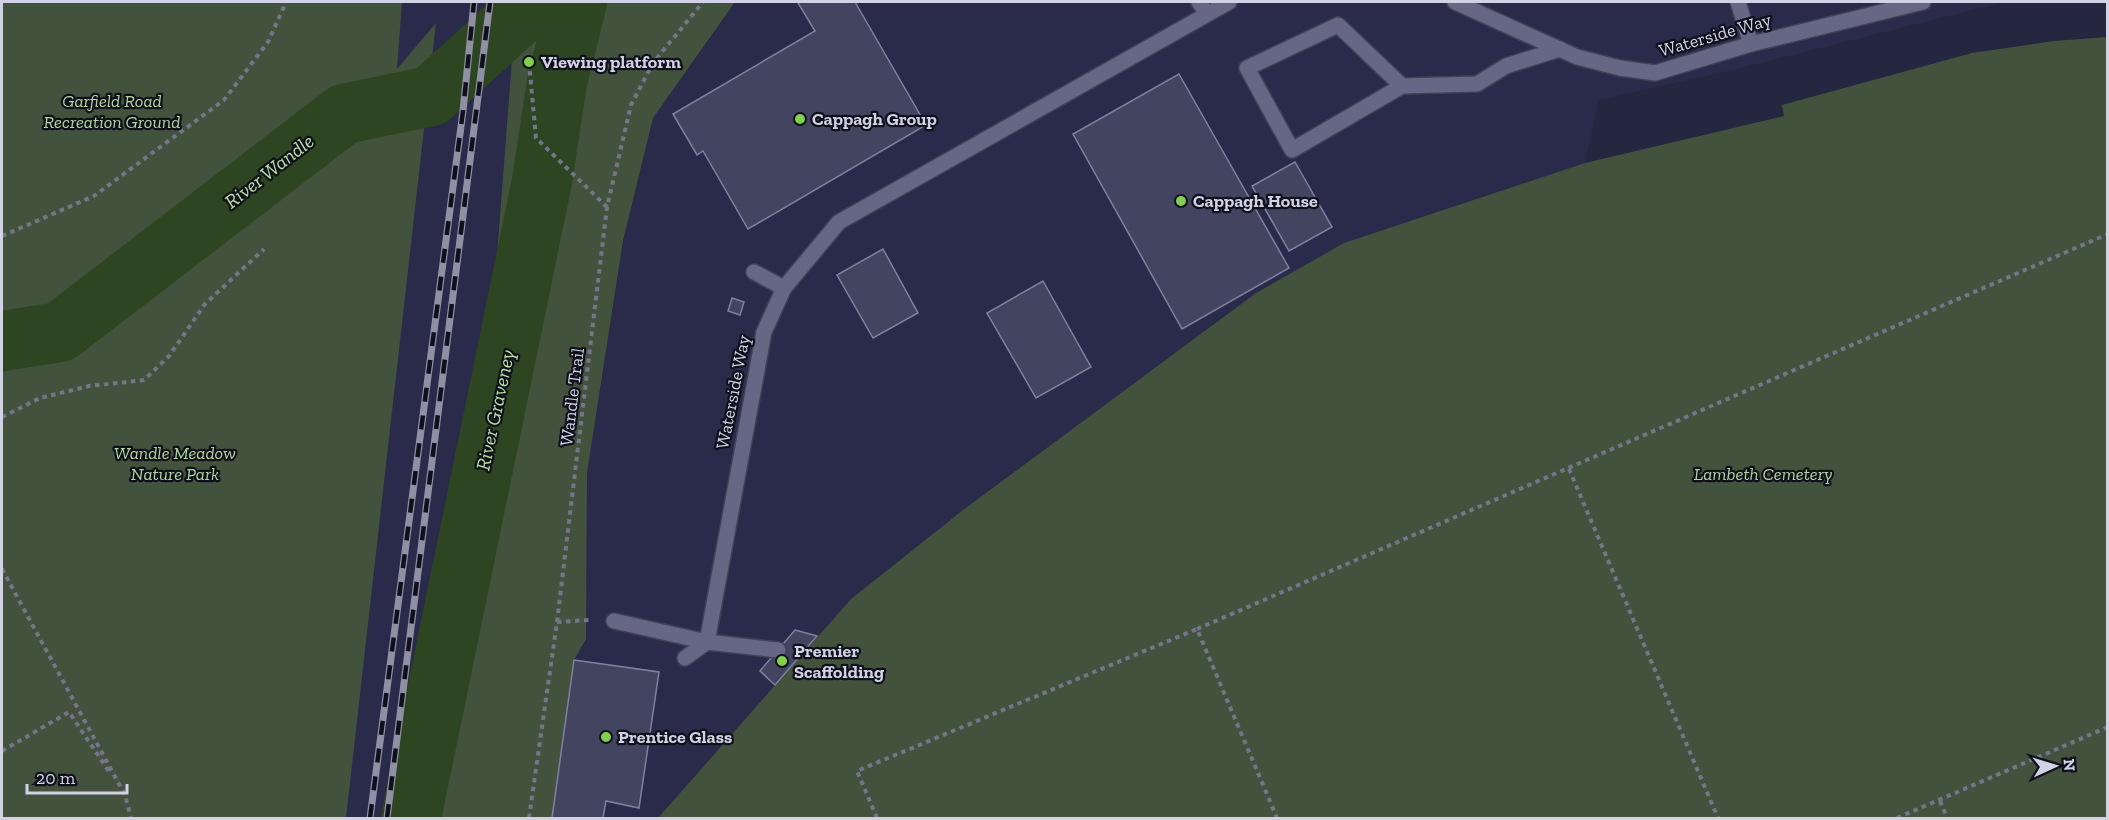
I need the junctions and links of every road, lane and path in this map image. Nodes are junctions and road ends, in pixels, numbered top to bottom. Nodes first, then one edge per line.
1 (286, 2) edge
2 (703, 2) edge
3 (1229, 2) edge
4 (1455, 2) edge
5 (1738, 2) edge
6 (1923, 2) edge
7 (1203, 7) edge
8 (1751, 44) junction
9 (1560, 49) junction
10 (529, 62) dead end
11 (1402, 86) junction
12 (607, 207) junction
13 (2108, 234) edge
14 (2, 236) edge
15 (264, 249) dead end
16 (754, 272) dead end
17 (784, 288) junction
18 (2, 417) edge
19 (1569, 470) junction
20 (2, 569) edge
21 (614, 621) joint
22 (557, 622) junction
23 (1197, 629) junction
24 (707, 642) junction
25 (778, 650) dead end
26 (685, 658) dead end
27 (2108, 727) edge
28 (2, 751) edge
29 (125, 795) junction
30 (1940, 801) junction
31 (131, 819) edge
32 (529, 819) edge
33 (877, 819) edge
34 (1277, 819) edge
35 (1718, 819) edge
36 (1898, 819) edge
37 (1947, 819) edge

1 - 14 path
2 - 12 path, Wandle Trail
3 - 7 street, Waterside Way
4 - 9 street, Waterside Way
5 - 8 street
6 - 8 street, Waterside Way
7 - 17 street, Waterside Way
8 - 9 street, Waterside Way
9 - 11 street
10 - 12 path
11 - 11 street
12 - 22 path, Wandle Trail
13 - 19 path
15 - 18 path
16 - 17 street
17 - 24 street, Waterside Way
19 - 23 path
19 - 35 path
20 - 29 path
21 - 22 path
21 - 24 street
22 - 32 path, Wandle Trail
23 - 33 path
23 - 34 path
24 - 25 street
24 - 26 street
27 - 30 path
28 - 29 path
29 - 31 path
30 - 36 path
30 - 37 path

